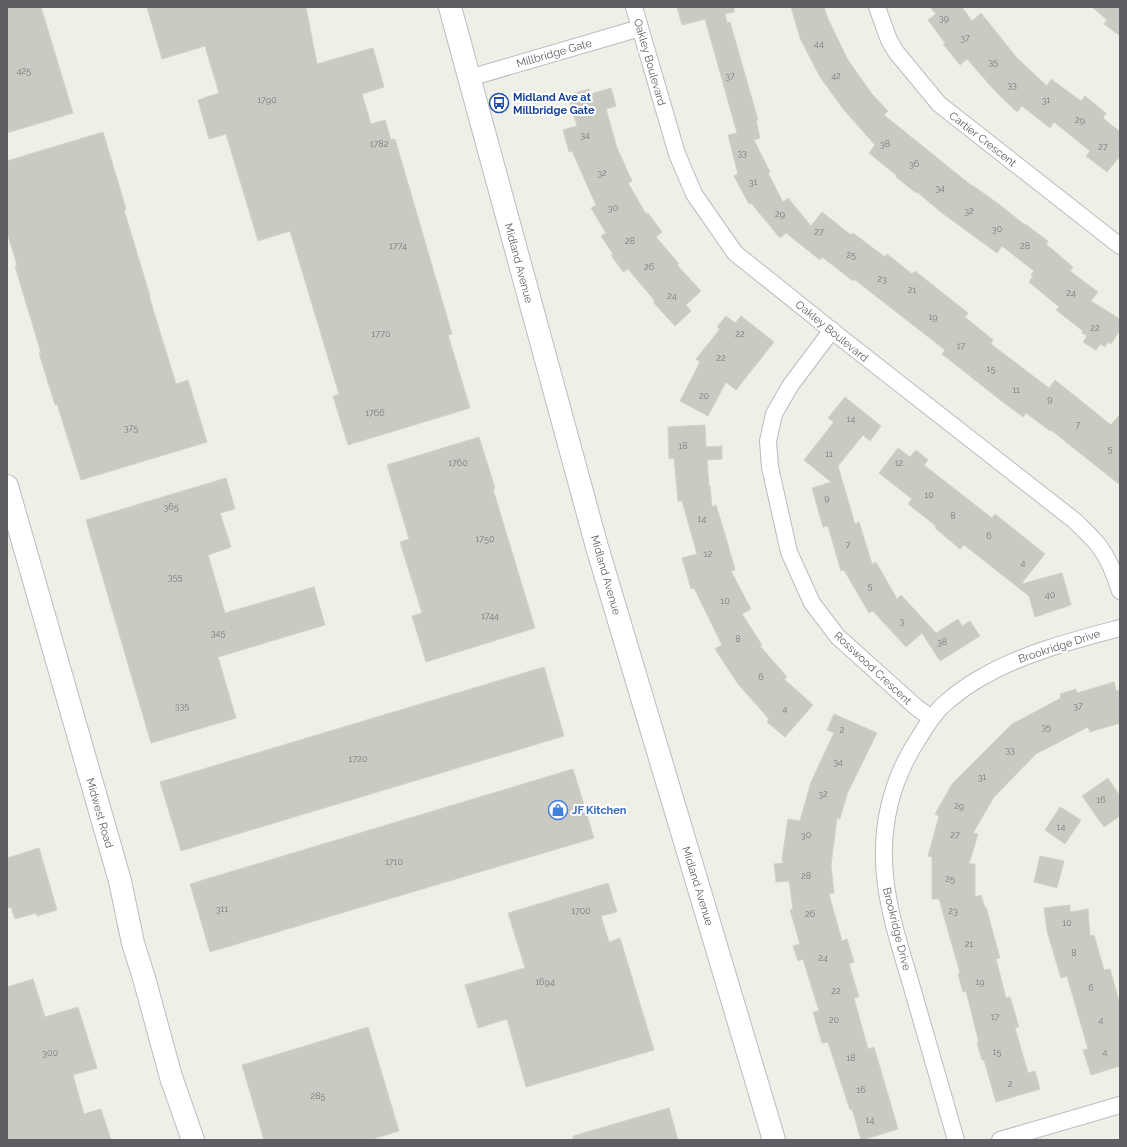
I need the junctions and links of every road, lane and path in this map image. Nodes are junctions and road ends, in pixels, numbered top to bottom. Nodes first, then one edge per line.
1 (450, 7) edge
2 (634, 7) edge
3 (876, 7) edge
4 (640, 28) junction
5 (468, 78) junction
6 (1120, 246) edge
7 (832, 330) junction
8 (7, 486) edge
9 (1120, 591) edge
10 (1120, 628) edge
11 (931, 718) junction
12 (1120, 1106) edge
13 (193, 1140) edge
14 (774, 1140) edge
15 (956, 1140) edge
16 (1000, 1140) edge

1 - 5 main road, Midland Avenue
2 - 4 street, Oakley Boulevard
3 - 6 street, Cartier Crescent
4 - 5 street, Millbridge Gate
4 - 7 street, Oakley Boulevard
5 - 14 main road, Midland Avenue
7 - 9 street, Oakley Boulevard
7 - 11 street, Rosswood Crescent
8 - 13 main road, Midwest Road
10 - 11 street, Brookridge Drive
11 - 15 street, Brookridge Drive
12 - 16 street

